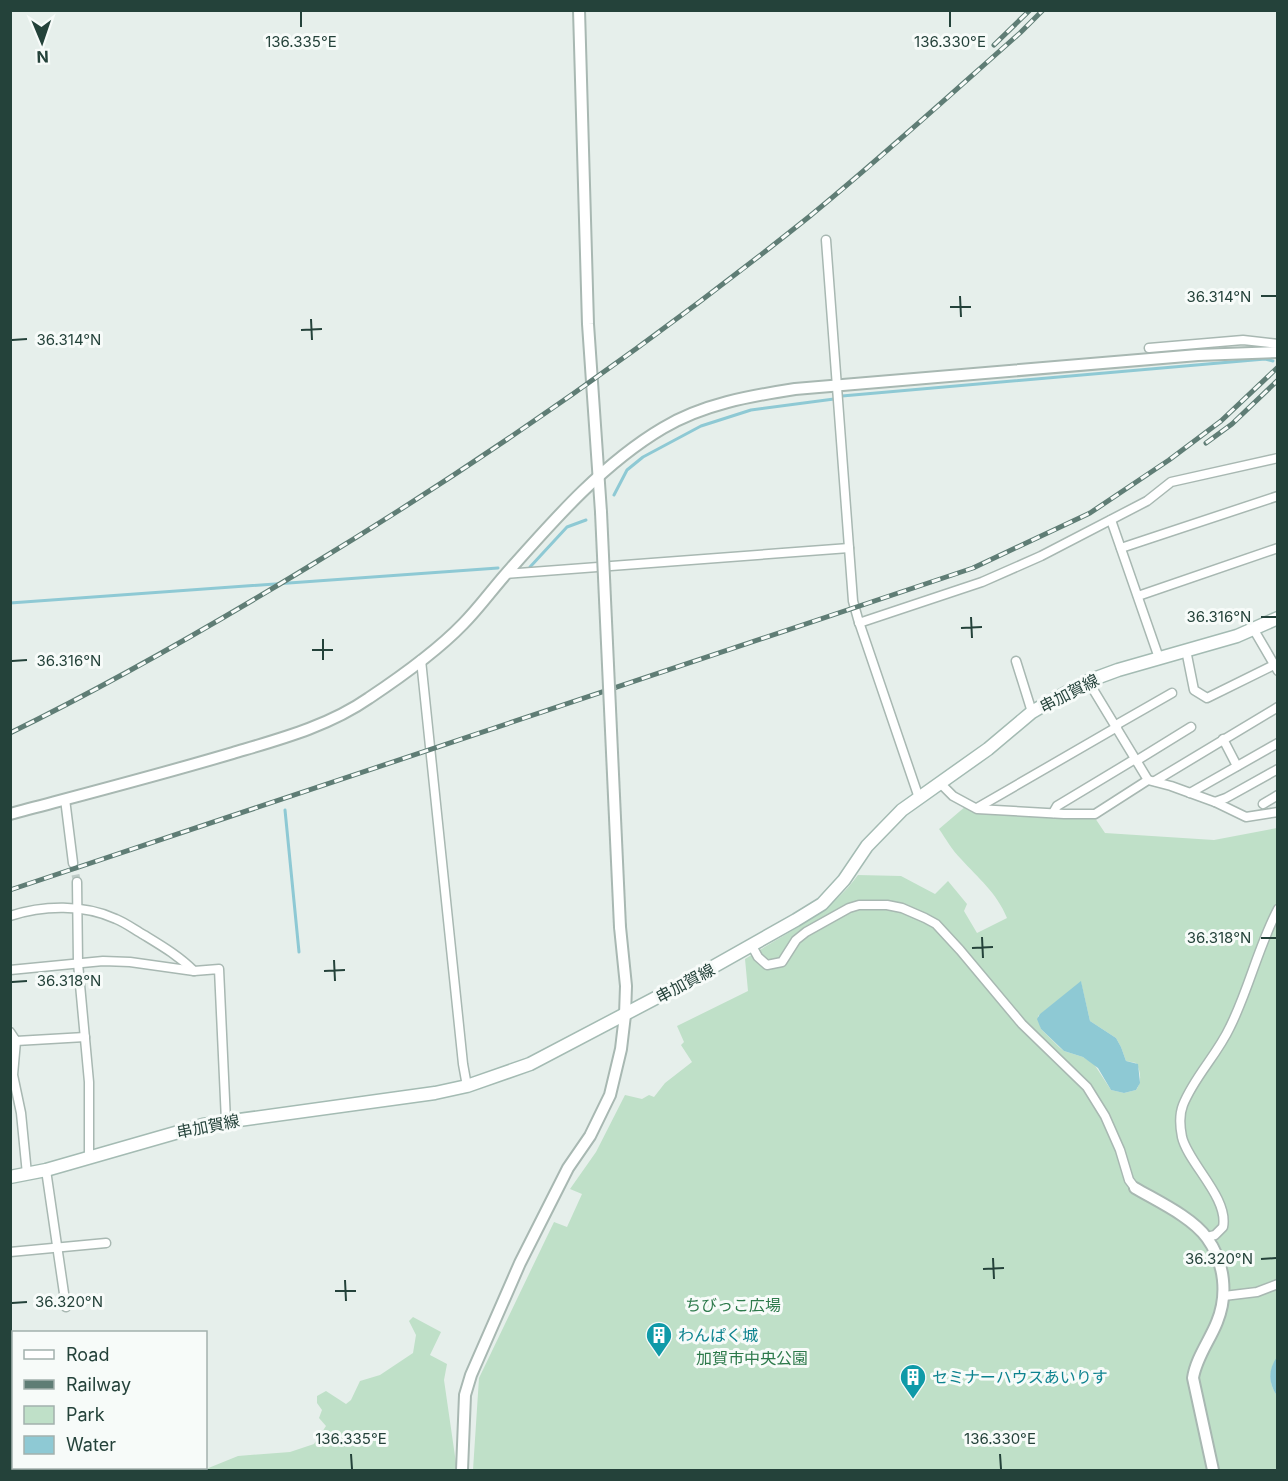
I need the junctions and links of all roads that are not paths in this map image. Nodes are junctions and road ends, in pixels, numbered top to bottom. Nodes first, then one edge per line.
1 (579, 10) edge
2 (825, 240) dead end
3 (1278, 344) edge
4 (1149, 348) dead end
5 (1272, 352) edge
6 (836, 385) junction
7 (1278, 459) edge
8 (599, 476) junction
9 (1278, 496) edge
10 (1111, 520) junction
11 (849, 548) junction
12 (1121, 548) junction
13 (1278, 548) edge
14 (506, 574) junction
15 (1138, 596) junction
16 (1278, 618) edge
17 (859, 623) junction
18 (1254, 630) junction
19 (1186, 650) junction
20 (1159, 657) junction
21 (421, 660) junction
22 (1016, 661) dead end
23 (1276, 668) edge
24 (1088, 681) junction
25 (1172, 693) dead end
26 (1278, 707) edge
27 (1032, 712) junction
28 (1116, 726) junction
29 (1191, 728) dead end
30 (1223, 739) junction
31 (1278, 742) edge
32 (1136, 760) junction
33 (1237, 766) junction
34 (1278, 769) edge
35 (1152, 780) junction
36 (940, 783) junction
37 (1190, 793) junction
38 (1278, 795) edge
39 (919, 798) junction
40 (65, 799) junction
41 (1215, 802) junction
42 (1263, 804) dead end
43 (977, 809) junction
44 (1278, 812) edge
45 (10, 813) edge
46 (1053, 813) junction
47 (73, 863) tunnel mouth
48 (77, 882) tunnel mouth
49 (76, 908) junction
50 (1278, 909) edge
51 (10, 916) edge
52 (752, 946) junction
53 (78, 963) junction
54 (10, 970) edge
55 (194, 970) junction
56 (625, 1015) junction
57 (10, 1032) edge
58 (85, 1037) junction
59 (16, 1041) junction
60 (12, 1075) edge
61 (467, 1086) junction
62 (226, 1121) junction
63 (89, 1158) junction
64 (46, 1170) junction
65 (27, 1174) junction
66 (10, 1177) edge
67 (1135, 1188) joint
68 (1207, 1237) junction
69 (106, 1243) dead end
70 (58, 1247) junction
71 (10, 1252) edge
72 (1278, 1284) edge
73 (1224, 1296) junction
74 (66, 1307) dead end
75 (462, 1470) edge
76 (1213, 1470) edge

1 - 8 street
2 - 6 street
3 - 4 street
5 - 6 street
6 - 8 street
6 - 11 street
7 - 10 street
8 - 14 street
8 - 56 street, bridge
9 - 12 street
10 - 12 street
10 - 17 street
11 - 14 street
11 - 17 street
12 - 15 street
13 - 15 street
14 - 21 street
15 - 20 street
16 - 18 main road, 串加賀線
17 - 39 street
18 - 19 main road, 串加賀線
18 - 23 street
19 - 20 main road, 串加賀線
19 - 23 street
20 - 24 main road, 串加賀線
21 - 40 street
21 - 61 street
22 - 27 street
24 - 27 main road, 串加賀線
24 - 28 street
25 - 28 street
26 - 30 street
27 - 36 main road, 串加賀線
28 - 32 street
28 - 43 street
29 - 32 street
30 - 33 street
30 - 35 street
31 - 33 street
32 - 35 street
32 - 46 street
33 - 37 street
34 - 41 street
35 - 37 street
35 - 46 street
36 - 39 main road, 串加賀線
36 - 43 street
37 - 41 street
38 - 42 street
39 - 52 main road, 串加賀線
40 - 45 street
40 - 47 street
41 - 44 street
43 - 46 street
48 - 49 street
49 - 51 street
49 - 53 street
49 - 55 street
50 - 68 street
52 - 56 main road, 串加賀線
52 - 67 street
53 - 54 street
53 - 55 street
53 - 58 street
55 - 62 street
56 - 61 main road, 串加賀線
56 - 75 street
57 - 59 street
58 - 59 street
58 - 63 street
59 - 60 street
60 - 65 street
61 - 62 main road, 串加賀線
62 - 63 main road, 串加賀線
63 - 64 main road, 串加賀線
64 - 65 main road, 串加賀線
64 - 70 street
65 - 66 main road, 串加賀線
67 - 68 street
68 - 73 street
69 - 70 street
70 - 71 street
70 - 74 street
72 - 73 street
73 - 76 street

